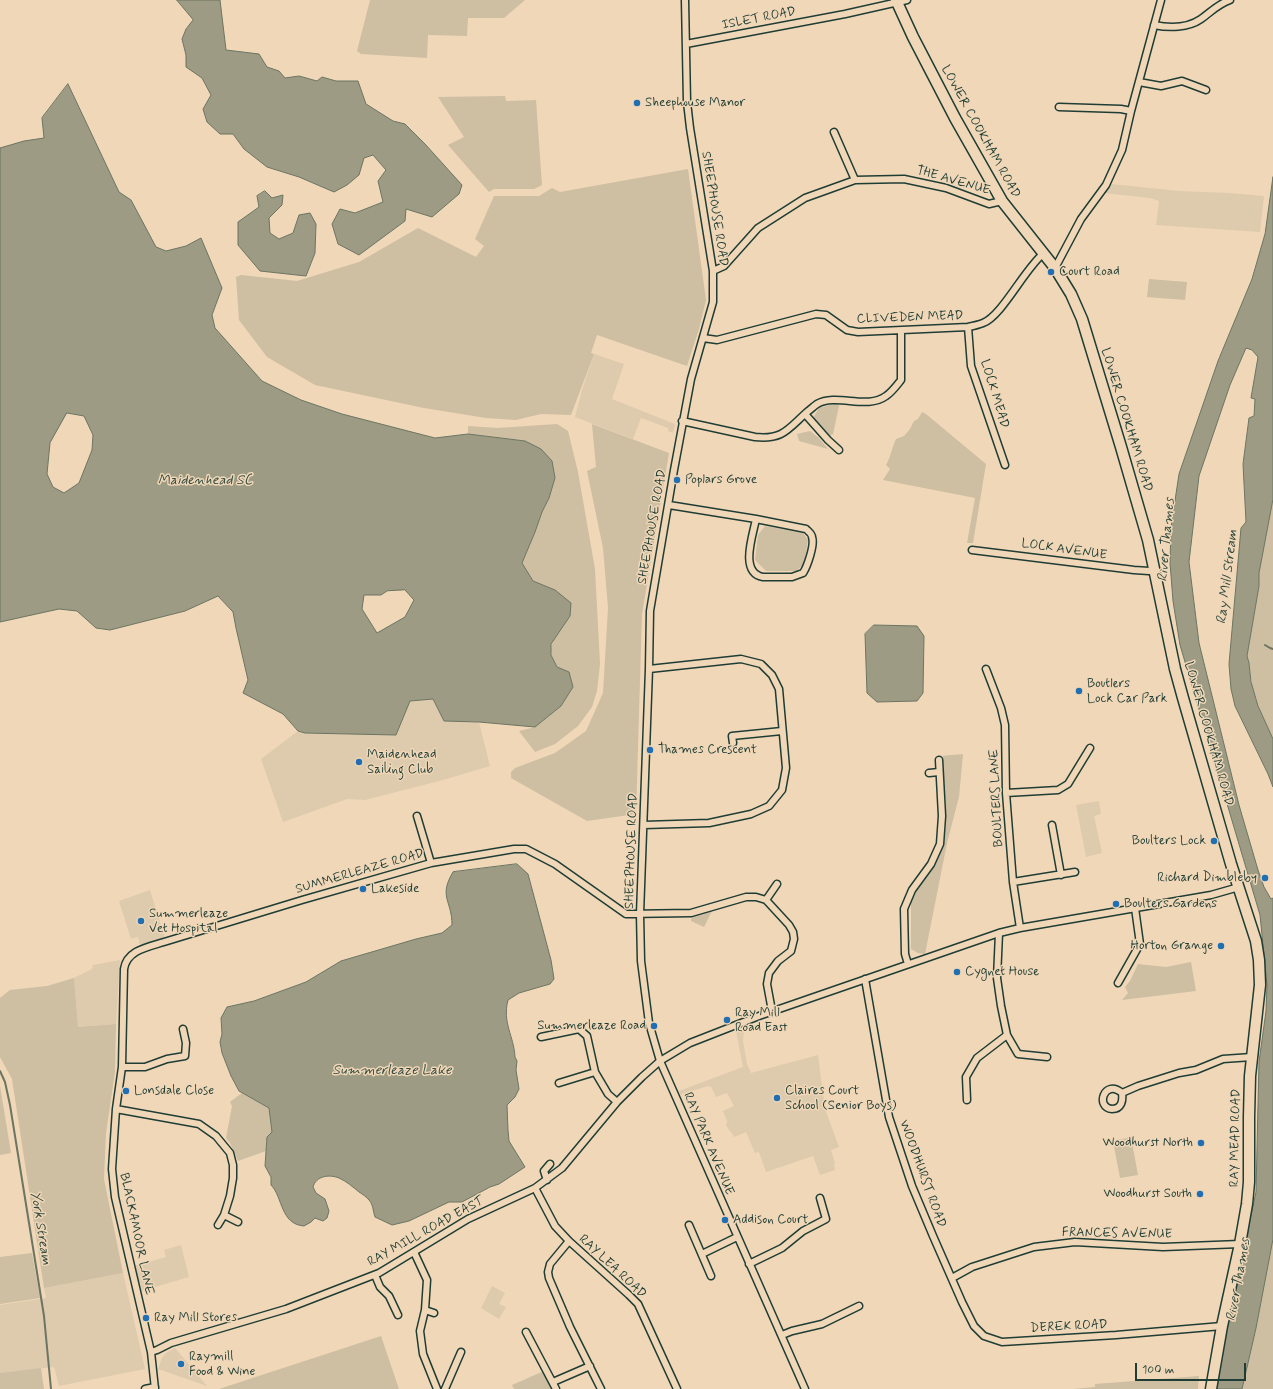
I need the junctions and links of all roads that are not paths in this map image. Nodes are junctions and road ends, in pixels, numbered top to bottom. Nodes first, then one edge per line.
1 (684, 0) edge
2 (907, 0) edge
3 (1161, 0) edge
4 (1230, 0) edge
5 (897, 1) edge
6 (1154, 25) junction
7 (686, 44) junction
8 (1139, 82) junction
9 (1206, 90) dead end
10 (1059, 107) dead end
11 (1068, 108) junction
12 (1131, 111) junction
13 (1069, 116) dead end
14 (834, 132) dead end
15 (855, 180) junction
16 (1002, 201) junction
17 (1044, 253) junction
18 (1056, 268) junction
19 (713, 271) junction
20 (968, 327) junction
21 (901, 331) junction
22 (703, 338) junction
23 (805, 414) junction
24 (682, 421) junction
25 (839, 450) dead end
26 (1005, 465) dead end
27 (669, 505) junction
28 (756, 519) junction
29 (972, 550) dead end
30 (1154, 569) junction
31 (649, 669) junction
32 (986, 669) dead end
33 (782, 731) junction
34 (733, 743) dead end
35 (1090, 748) dead end
36 (939, 760) dead end
37 (939, 772) junction
38 (929, 773) dead end
39 (1006, 793) junction
40 (417, 816) dead end
41 (644, 824) junction
42 (1052, 825) dead end
43 (431, 863) junction
44 (1074, 872) dead end
45 (1061, 875) junction
46 (1013, 882) junction
47 (777, 884) dead end
48 (1239, 888) junction
49 (766, 900) junction
50 (1135, 908) junction
51 (640, 914) junction
52 (1020, 928) junction
53 (999, 933) junction
54 (125, 962) joint
55 (908, 964) junction
56 (865, 979) junction
57 (1118, 983) dead end
58 (772, 1011) junction
59 (183, 1030) dead end
60 (1007, 1035) junction
61 (541, 1037) dead end
62 (1047, 1057) dead end
63 (1252, 1057) junction
64 (660, 1061) junction
65 (122, 1067) junction
66 (595, 1072) junction
67 (559, 1083) dead end
68 (1122, 1093) dead end
69 (967, 1100) dead end
70 (617, 1102) junction
71 (116, 1109) junction
72 (550, 1164) dead end
73 (547, 1180) junction
74 (535, 1188) junction
75 (820, 1198) dead end
76 (224, 1215) junction
77 (238, 1222) dead end
78 (218, 1225) dead end
79 (689, 1225) dead end
80 (737, 1237) junction
81 (569, 1241) junction
82 (1240, 1244) junction
83 (414, 1252) junction
84 (702, 1254) junction
85 (749, 1264) junction
86 (375, 1274) junction
87 (711, 1276) dead end
88 (952, 1278) junction
89 (859, 1306) dead end
90 (425, 1310) junction
91 (434, 1313) dead end
92 (398, 1315) dead end
93 (1222, 1326) junction
94 (526, 1332) dead end
95 (782, 1335) junction
96 (151, 1352) junction
97 (461, 1352) dead end
98 (590, 1366) junction
99 (553, 1382) junction
100 (155, 1388) edge
101 (145, 1389) edge
102 (437, 1389) edge
103 (445, 1389) edge
104 (556, 1389) edge
105 (601, 1389) edge
106 (676, 1389) edge
107 (805, 1389) edge
108 (1211, 1389) edge

1 - 7 street, SHEEPHOUSE ROAD
2 - 5 street, ISLET ROAD
3 - 6 street
4 - 6 street
5 - 7 street, ISLET ROAD
5 - 16 main road, LOWER COOKHAM ROAD
6 - 8 street
7 - 19 street, SHEEPHOUSE ROAD
8 - 9 street
8 - 12 street
10 - 11 street
11 - 12 street
11 - 13 street
12 - 18 street
14 - 15 street
15 - 16 street, THE AVENUE
15 - 19 street, THE AVENUE
16 - 17 main road, LOWER COOKHAM ROAD
17 - 18 main road, LOWER COOKHAM ROAD
17 - 20 street, CLIVEDEN MEAD
18 - 30 main road, LOWER COOKHAM ROAD
19 - 22 street, SHEEPHOUSE ROAD
20 - 21 street, CLIVEDEN MEAD
20 - 26 street, LOCK MEAD
21 - 22 street, CLIVEDEN MEAD
21 - 23 street
22 - 24 street, SHEEPHOUSE ROAD
23 - 24 street
23 - 25 street
24 - 27 street, SHEEPHOUSE ROAD
27 - 28 street
27 - 31 street, SHEEPHOUSE ROAD
28 - 28 street
29 - 30 street, LOCK AVENUE
30 - 48 main road, LOWER COOKHAM ROAD
31 - 33 street
31 - 41 street, SHEEPHOUSE ROAD
32 - 39 street, BOULTERS LANE
33 - 34 street
33 - 41 street
35 - 39 street
36 - 37 street
37 - 38 street
37 - 55 street
39 - 46 street, BOULTERS LANE
40 - 43 street
41 - 51 street, SHEEPHOUSE ROAD
42 - 45 street
43 - 51 street, SUMMERLEAZE ROAD
43 - 54 street, SUMMERLEAZE ROAD
44 - 45 street
45 - 46 street
46 - 52 street, BOULTERS LANE
47 - 49 street
48 - 50 street, RAY MILL ROAD EAST
48 - 63 main road, RAY MEAD ROAD
49 - 51 street, SUMMERLEAZE ROAD
49 - 58 street
50 - 52 street, RAY MILL ROAD EAST
50 - 57 street
51 - 64 street, SHEEPHOUSE ROAD
52 - 53 street, RAY MILL ROAD EAST
53 - 55 street, RAY MILL ROAD EAST
53 - 60 street
54 - 65 street, BLACKAMOOR LANE
55 - 56 street, RAY MILL ROAD EAST
56 - 58 street, RAY MILL ROAD EAST
56 - 88 street, WOODHURST ROAD
58 - 64 street, RAY MILL ROAD EAST
59 - 65 street
60 - 62 street
60 - 69 street
61 - 66 street
63 - 68 street
63 - 82 main road, RAY MEAD ROAD
64 - 70 street, RAY MILL ROAD EAST
64 - 80 street, RAY PARK AVENUE
65 - 71 street, BLACKAMOOR LANE
66 - 67 street
66 - 70 street
70 - 73 street, RAY MILL ROAD EAST
71 - 76 street
71 - 96 street, BLACKAMOOR LANE
72 - 73 street
73 - 74 street, RAY MILL ROAD EAST
74 - 81 street, RAY LEA ROAD
74 - 83 street, RAY MILL ROAD EAST
75 - 85 street
76 - 77 street
76 - 78 street
79 - 84 street
80 - 84 street
80 - 85 street, RAY PARK AVENUE
81 - 98 street
81 - 106 street, RAY LEA ROAD
82 - 88 street, FRANCES AVENUE
82 - 93 main road, RAY MEAD ROAD
83 - 86 street, RAY MILL ROAD EAST
83 - 90 street
84 - 87 street
85 - 95 street, RAY PARK AVENUE
86 - 92 street
86 - 96 street, RAY MILL ROAD EAST
88 - 93 street, DEREK ROAD
89 - 95 street
90 - 91 street
90 - 102 street
93 - 108 main road, RAY MEAD ROAD
94 - 99 street
95 - 107 street, RAY PARK AVENUE
96 - 100 street, BLACKAMOOR LANE
97 - 103 street
98 - 99 street
98 - 105 street
99 - 104 street
100 - 101 street

